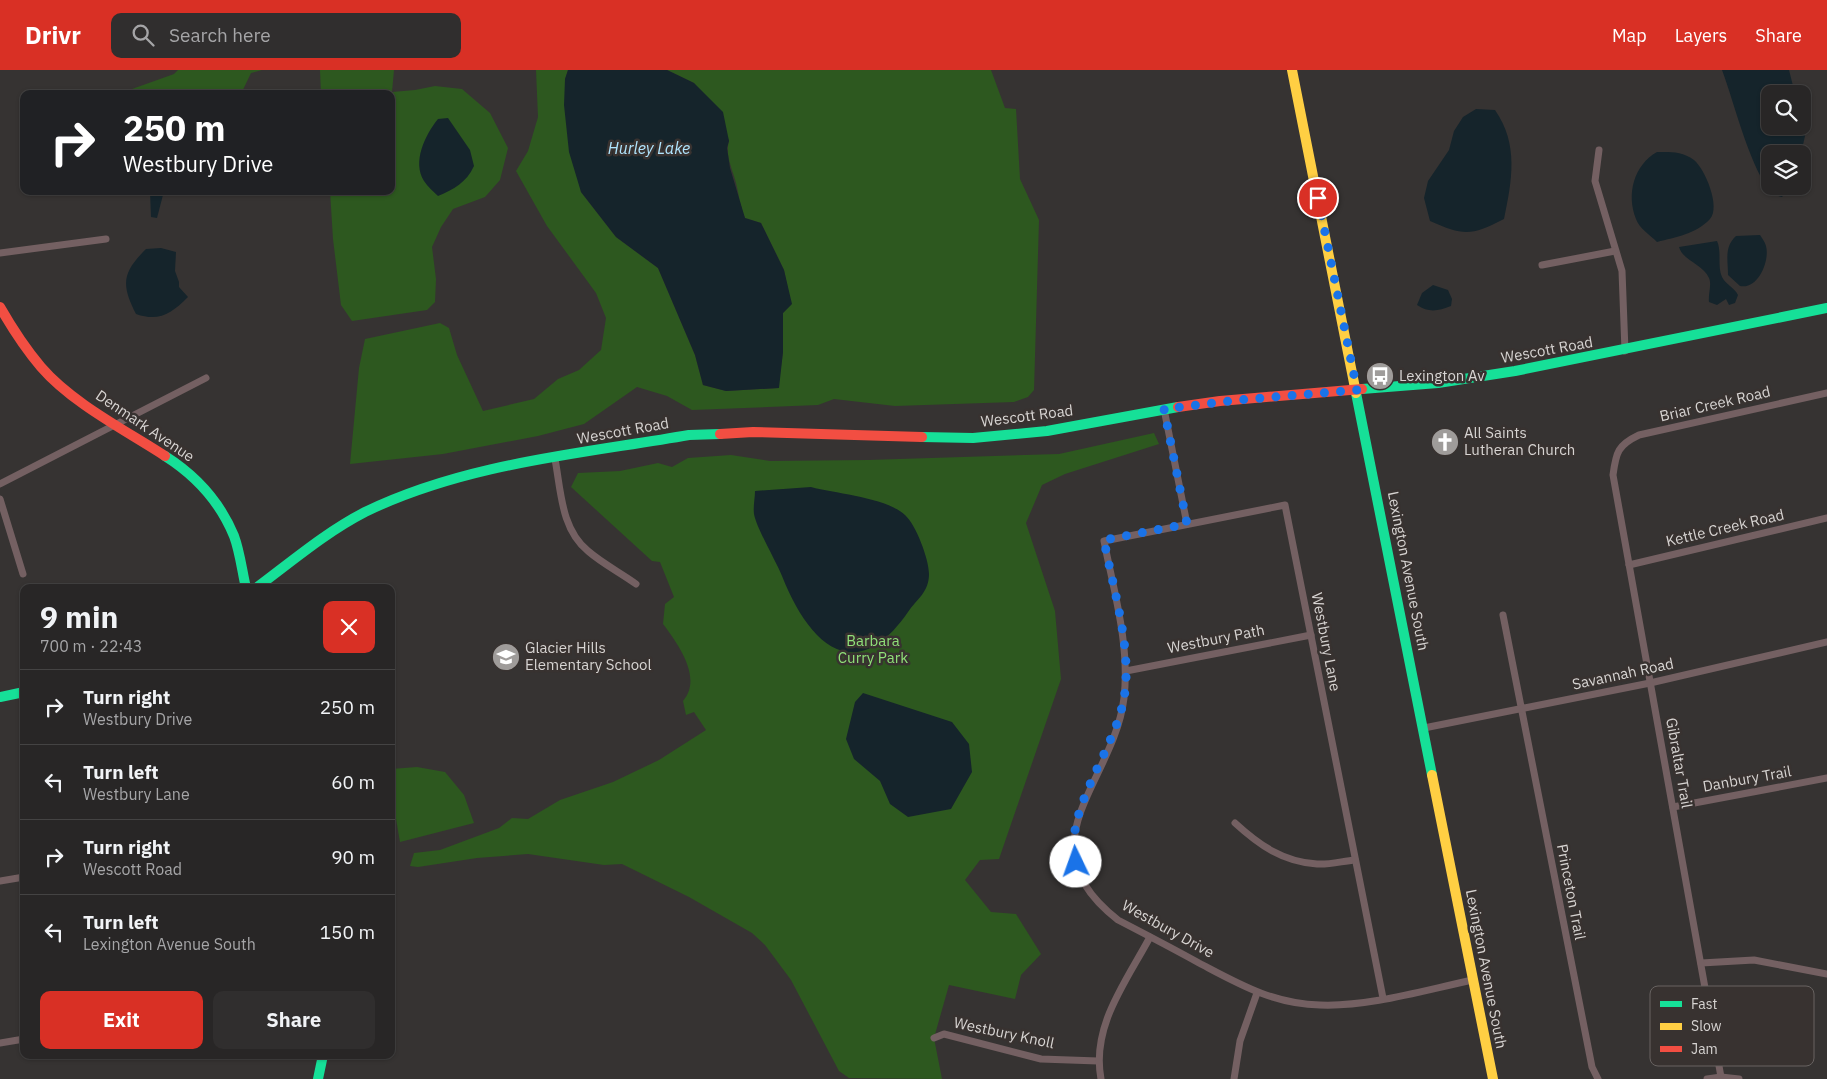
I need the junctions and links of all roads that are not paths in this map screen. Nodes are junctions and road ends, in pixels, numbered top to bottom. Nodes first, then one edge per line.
1 (1292, 70) edge
2 (1599, 150) dead end
3 (106, 239) dead end
4 (1616, 251) junction
5 (0, 253) edge
6 (1542, 265) dead end
7 (0, 306) edge
8 (1827, 308) edge
9 (1625, 350) junction
10 (206, 378) dead end
11 (1357, 390) junction
12 (1827, 393) edge
13 (1164, 409) junction
14 (116, 424) junction
15 (1616, 453) joint
16 (555, 458) junction
17 (0, 484) edge
18 (0, 499) edge
19 (1827, 518) edge
20 (1187, 524) junction
21 (1629, 565) junction
22 (23, 574) dead end
23 (245, 584) edge
24 (261, 584) edge
25 (636, 584) dead end
26 (1503, 616) dead end
27 (1311, 635) junction
28 (1827, 642) edge
29 (1126, 671) junction
30 (1650, 683) junction
31 (20, 693) edge
32 (0, 697) edge
33 (1521, 709) junction
34 (1424, 728) junction
35 (1827, 778) edge
36 (1673, 807) junction
37 (1235, 823) dead end
38 (1355, 860) junction
39 (20, 878) edge
40 (0, 881) edge
41 (1150, 937) junction
42 (1700, 963) junction
43 (1827, 974) edge
44 (1473, 980) junction
45 (1704, 986) edge
46 (1257, 993) junction
47 (1383, 998) junction
48 (934, 1038) dead end
49 (20, 1040) edge
50 (0, 1043) edge
51 (323, 1059) edge
52 (1098, 1061) junction
53 (1719, 1066) edge
54 (1721, 1077) junction
55 (318, 1079) edge
56 (1101, 1079) edge
57 (1234, 1079) edge
58 (1493, 1079) edge
59 (1598, 1079) edge
60 (1707, 1079) edge
61 (1739, 1079) edge

1 - 11 street, Lexington Avenue South
2 - 4 street
3 - 5 street
4 - 6 street
4 - 9 street
7 - 14 street, Denmark Avenue
8 - 9 street, Wescott Road
9 - 11 street, Wescott Road
10 - 14 street
11 - 13 street, Wescott Road
11 - 34 street, Lexington Avenue South
12 - 15 street, Briar Creek Road
13 - 16 street, Wescott Road
13 - 20 street
14 - 17 street
14 - 23 street, Denmark Avenue
15 - 21 street, Gibraltar Trail
16 - 24 street, Wescott Road
16 - 25 street
18 - 22 street
19 - 21 street, Kettle Creek Road
20 - 27 street, Westbury Lane
20 - 29 street, Westbury Drive
21 - 30 street, Gibraltar Trail
26 - 33 street, Princeton Trail
27 - 29 street, Westbury Path
27 - 38 street, Westbury Lane
28 - 30 street, Savannah Road
29 - 41 street, Westbury Drive
30 - 33 street, Savannah Road
30 - 36 street, Gibraltar Trail
31 - 32 street
33 - 34 street, Savannah Road
33 - 59 street, Princeton Trail
34 - 44 street, Lexington Avenue South
35 - 36 street, Danbury Trail
36 - 42 street, Gibraltar Trail
37 - 38 street
38 - 47 street, Westbury Lane
39 - 40 street
41 - 46 street, Westbury Drive
41 - 52 street
42 - 43 street
42 - 45 street, Gibraltar Trail
44 - 47 street, Westbury Drive
44 - 58 street, Lexington Avenue South
46 - 47 street, Westbury Drive
46 - 57 street
48 - 52 street, Westbury Knoll
49 - 50 street
51 - 55 street
52 - 56 street
53 - 54 street, Gibraltar Trail
54 - 60 street
54 - 61 street

